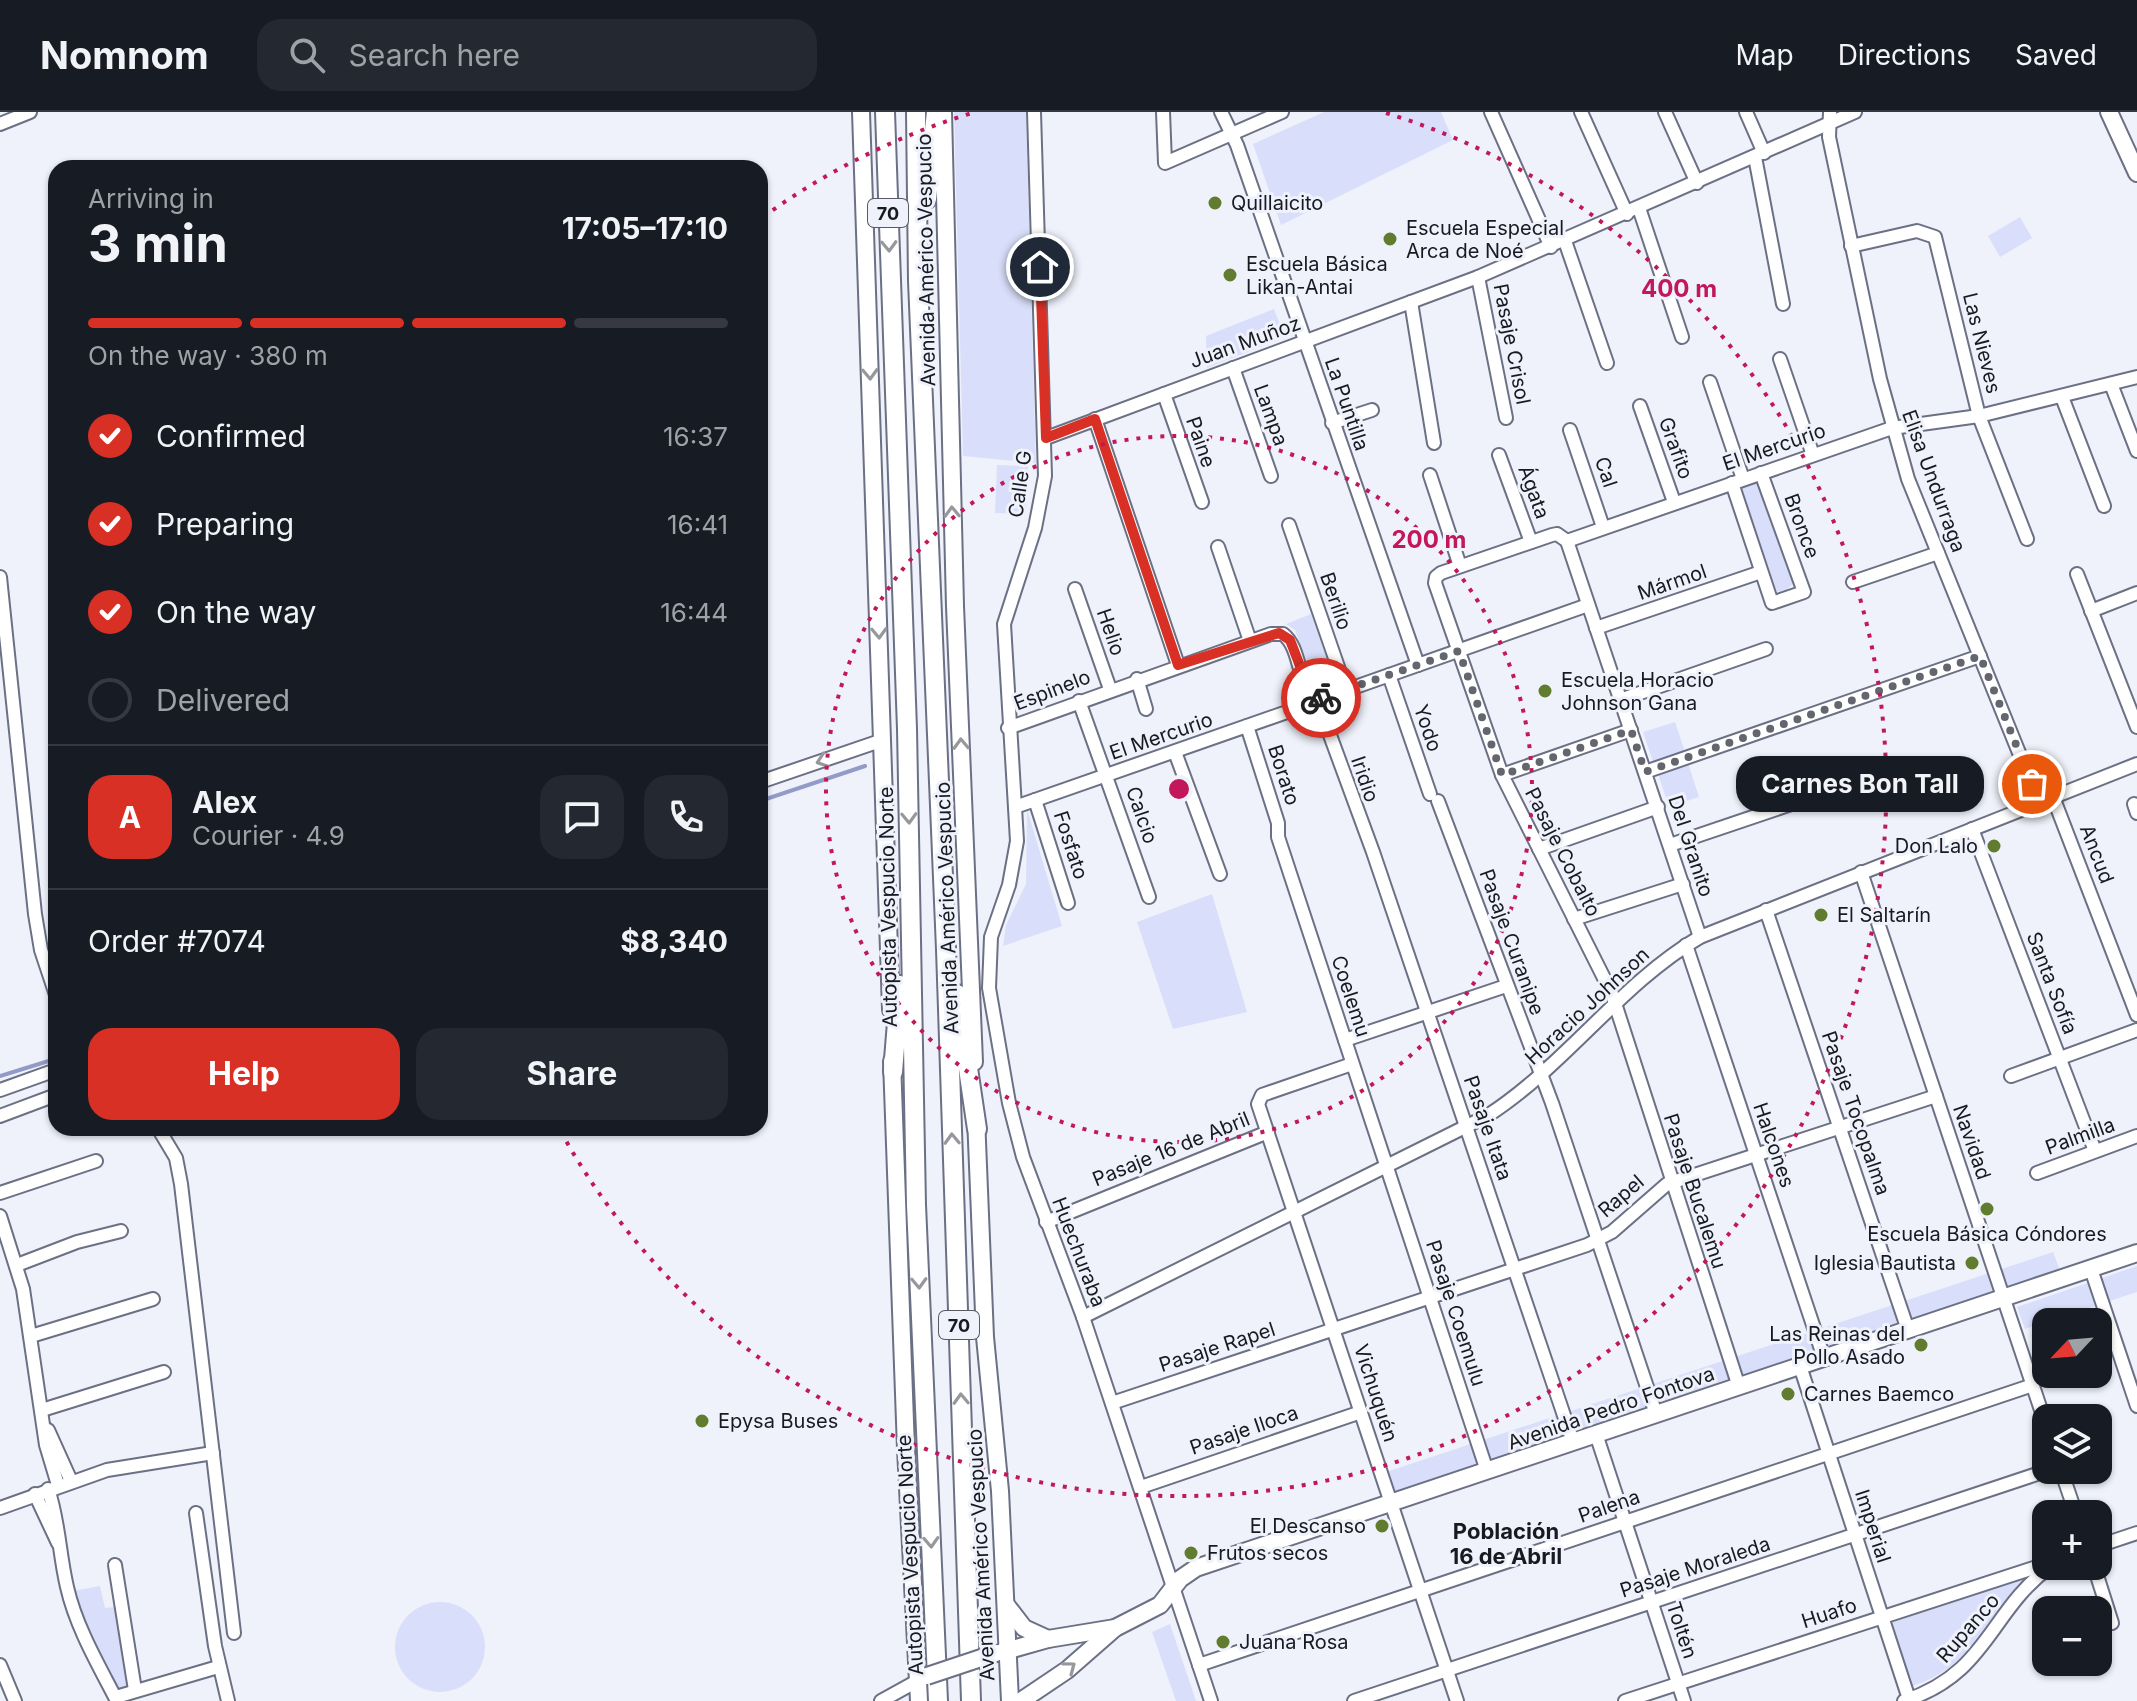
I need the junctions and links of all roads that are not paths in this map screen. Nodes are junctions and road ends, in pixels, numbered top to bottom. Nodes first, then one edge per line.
1 (30, 112) edge
2 (861, 112) edge
3 (885, 112) edge
4 (916, 112) edge
5 (936, 112) edge
6 (943, 112) edge
7 (1034, 112) edge
8 (1163, 112) edge
9 (1221, 112) edge
10 (1282, 112) edge
11 (1491, 112) edge
12 (1581, 112) edge
13 (1665, 112) edge
14 (1746, 112) edge
15 (1855, 112) edge
16 (2109, 112) edge
17 (1830, 118) edge
18 (0, 124) edge
19 (1232, 135) junction
20 (1760, 155) junction
21 (2137, 173) edge
22 (1697, 183) junction
23 (1633, 211) junction
24 (1565, 241) junction
25 (1851, 246) junction
26 (1551, 247) junction
27 (1478, 277) junction
28 (918, 281) junction
29 (1411, 302) junction
30 (1783, 304) dead end
31 (1682, 337) dead end
32 (1304, 342) junction
33 (1780, 359) dead end
34 (1607, 363) dead end
35 (1233, 368) junction
36 (2137, 377) edge
37 (1710, 382) dead end
38 (2111, 384) junction
39 (1164, 394) junction
40 (2062, 397) junction
41 (1640, 406) dead end
42 (1372, 410) dead end
43 (1979, 416) junction
44 (1506, 418) dead end
45 (1095, 419) junction
46 (1332, 423) junction
47 (1892, 428) junction
48 (1570, 430) dead end
49 (1046, 438) junction
50 (1434, 443) dead end
51 (2137, 451) edge
52 (1499, 455) dead end
53 (1813, 455) junction
54 (1761, 473) junction
55 (1430, 475) dead end
56 (1271, 476) dead end
57 (1738, 481) junction
58 (1202, 502) dead end
59 (1674, 502) junction
60 (2104, 506) dead end
61 (1289, 525) dead end
62 (1603, 527) junction
63 (2027, 539) dead end
64 (1567, 541) junction
65 (1531, 542) junction
66 (1218, 547) dead end
67 (1938, 553) junction
68 (1460, 566) junction
69 (1761, 572) junction
70 (2077, 574) dead end
71 (0, 577) edge
72 (1436, 577) joint
73 (1853, 582) dead end
74 (1075, 589) dead end
75 (2137, 593) edge
76 (1588, 605) junction
77 (2091, 611) junction
78 (1596, 628) junction
79 (1250, 641) junction
80 (1766, 649) dead end
81 (1459, 651) junction
82 (1980, 656) junction
83 (1178, 665) junction
84 (1418, 665) junction
85 (1389, 675) junction
86 (1137, 679) junction
87 (1110, 689) junction
88 (1346, 690) junction
89 (1316, 697) junction
90 (1620, 700) junction
91 (1079, 701) junction
92 (1146, 709) dead end
93 (1247, 726) junction
94 (2137, 727) edge
95 (1008, 728) junction
96 (1631, 730) junction
97 (883, 740) junction
98 (1175, 752) junction
99 (2137, 764) edge
100 (1645, 772) junction
101 (1108, 775) junction
102 (1502, 775) junction
103 (768, 779) edge
104 (1812, 797) dead end
105 (2053, 797) junction
106 (1434, 798) joint
107 (1035, 800) junction
108 (2039, 802) junction
109 (1015, 807) junction
110 (1658, 807) junction
111 (1361, 828) joint
112 (1972, 829) junction
113 (1278, 837) joint
114 (1670, 845) junction
115 (1539, 849) junction
116 (910, 850) junction
117 (1861, 872) junction
118 (1220, 874) dead end
119 (1683, 884) junction
120 (1149, 897) dead end
121 (1068, 903) dead end
122 (1766, 910) junction
123 (1574, 919) junction
124 (1700, 937) junction
125 (1686, 945) junction
126 (946, 949) junction
127 (48, 971) edge
128 (1506, 986) junction
129 (1615, 1007) junction
130 (1427, 1012) junction
131 (2137, 1015) edge
132 (2137, 1030) edge
133 (1345, 1040) junction
134 (2060, 1058) junction
135 (1352, 1064) junction
136 (893, 1072) junction
137 (48, 1073) edge
138 (2011, 1076) dead end
139 (1540, 1077) junction
140 (0, 1090) edge
141 (1936, 1096) junction
142 (48, 1098) edge
143 (1259, 1098) joint
144 (0, 1116) edge
145 (1839, 1127) junction
146 (1467, 1128) junction
147 (977, 1129) junction
148 (1268, 1132) junction
149 (163, 1136) edge
150 (2137, 1136) edge
151 (2095, 1151) junction
152 (1756, 1155) junction
153 (96, 1161) dead end
154 (1386, 1168) junction
155 (2037, 1173) dead end
156 (1671, 1183) junction
157 (0, 1193) edge
158 (1295, 1213) junction
159 (0, 1216) edge
160 (1046, 1222) junction
161 (121, 1231) dead end
162 (1598, 1241) junction
163 (2137, 1253) edge
164 (17, 1265) junction
165 (1515, 1269) junction
166 (2091, 1269) junction
167 (1430, 1298) junction
168 (2003, 1298) junction
169 (153, 1299) dead end
170 (1083, 1317) junction
171 (1334, 1330) junction
172 (1908, 1330) junction
173 (31, 1336) junction
174 (1824, 1358) junction
175 (1800, 1366) junction
176 (164, 1372) dead end
177 (2032, 1382) edge
178 (2032, 1385) edge
179 (1739, 1387) junction
180 (1112, 1403) junction
181 (2137, 1406) edge
182 (42, 1410) junction
183 (1361, 1412) junction
184 (1656, 1414) junction
185 (46, 1427) junction
186 (1596, 1434) junction
187 (1573, 1442) junction
188 (213, 1453) junction
189 (1829, 1453) junction
190 (1487, 1471) junction
191 (2032, 1476) edge
192 (71, 1481) junction
193 (53, 1487) junction
194 (1141, 1487) junction
195 (35, 1494) junction
196 (1391, 1503) junction
197 (0, 1508) edge
198 (196, 1513) dead end
199 (1625, 1522) junction
200 (2137, 1533) edge
201 (1855, 1534) junction
202 (2112, 1541) edge
203 (58, 1543) junction
204 (115, 1565) dead end
205 (2032, 1570) edge
206 (2034, 1580) edge
207 (1173, 1591) junction
208 (1421, 1591) junction
209 (1652, 1602) junction
210 (1006, 1605) junction
211 (1882, 1617) junction
212 (1115, 1628) junction
213 (234, 1633) dead end
214 (1048, 1639) junction
215 (1003, 1651) junction
216 (0, 1665) edge
217 (1199, 1665) junction
218 (218, 1667) junction
219 (1447, 1670) junction
220 (923, 1678) junction
221 (1679, 1684) junction
222 (135, 1690) junction
223 (116, 1699) edge
224 (1906, 1700) edge
225 (15, 1701) edge
226 (228, 1701) edge
227 (881, 1701) edge
228 (919, 1701) edge
229 (938, 1701) edge
230 (971, 1701) edge
231 (1010, 1701) edge
232 (1021, 1701) edge
233 (1211, 1701) edge
234 (1354, 1701) edge
235 (1457, 1701) edge
236 (1625, 1701) edge
237 (1684, 1701) edge

1 - 18 street
2 -> 97 main road
3 -> 116 highway, Autopista Vespucio Norte / 70
4 - 28 highway, 70
5 - 28 highway
147 -> 6 main road, Avenida Américo Vespucio
7 - 49 street, Calle G
8 - 19 street
9 - 19 street, La Puntilla
10 - 19 street
11 - 26 street
12 - 23 street
13 - 22 street
14 - 20 street
15 - 17 street, Juan Muñoz
16 - 21 main road
17 - 20 street, Juan Muñoz
17 - 25 street, Elisa Undurraga
19 - 32 street, La Puntilla
20 - 22 street, Juan Muñoz
20 - 30 street
22 - 23 street, Juan Muñoz
23 - 24 street, Juan Muñoz
23 - 31 street
24 - 26 street, Juan Muñoz
24 - 34 street
25 - 43 street, Las Nieves
25 - 47 street, Elisa Undurraga
26 - 27 street, Juan Muñoz
27 - 29 street, Juan Muñoz
27 - 44 street, Pasaje Crisol
28 - 126 highway, 70
29 - 32 street, Juan Muñoz
29 - 50 street
32 - 35 street, Juan Muñoz
32 - 46 street, La Puntilla
33 - 53 street
35 - 39 street, Juan Muñoz
35 - 56 street, Lampa
36 - 38 street, El Mercurio
37 - 57 street
38 - 40 street, El Mercurio
38 - 51 street
39 - 45 street, Juan Muñoz
39 - 58 street, Paine
40 - 43 street, El Mercurio
40 - 60 street
41 - 59 street, Grafito
42 - 46 street
43 - 47 street, El Mercurio
43 - 63 street, Las Nieves
45 - 49 street, Juan Muñoz
45 - 83 street
46 - 84 street, La Puntilla
47 - 53 street, El Mercurio
47 - 67 street, Elisa Undurraga
48 - 62 street, Cal
49 - 95 street, Calle G
52 - 65 street, Ágata
53 - 54 street, El Mercurio
54 - 57 street, El Mercurio
54 - 69 street, Bronce
55 - 68 street
57 - 59 street, El Mercurio
57 - 69 street
59 - 62 street, El Mercurio
61 - 88 street, Berilio
62 - 64 street, El Mercurio
64 - 65 street, El Mercurio
64 - 76 street, Del Granito
65 - 68 street, El Mercurio
66 - 79 street
67 - 73 street
67 - 82 street, Elisa Undurraga
68 - 72 street, El Mercurio
69 - 78 street, Mármol
70 - 77 street
71 - 127 street
72 - 81 street, Pasaje Cobalto
74 - 87 street, Helio
75 - 77 street
76 - 78 street, Del Granito
76 - 81 street, El Mercurio
77 - 94 street
78 - 90 street, Del Granito
79 - 83 street
79 - 89 street
80 - 90 street
81 - 84 street, El Mercurio
81 - 102 street, Pasaje Cobalto
82 - 100 street
82 - 108 street, Elisa Undurraga
83 - 86 street
84 - 85 street, El Mercurio
85 - 88 street, El Mercurio
85 - 106 street, Yodo
86 - 87 street
86 - 92 street
87 - 91 street, Espinelo
88 - 89 street, El Mercurio
89 - 93 street, El Mercurio
89 - 111 street, Iridio
90 - 96 street, Del Granito
91 - 95 street, Espinelo
91 - 101 street, Calcio
93 - 98 street, El Mercurio
93 - 113 street, Borato
95 - 109 street, Calle G
96 - 100 street, Del Granito
96 - 102 street
97 -> 103 street
97 - 136 main road
98 - 101 street, El Mercurio
98 - 118 street
99 - 105 street, Horacio Johnson
100 - 110 street, Del Granito
101 - 107 street, El Mercurio
101 - 120 street, Calcio
102 - 115 street, Pasaje Cobalto
104 - 114 street
105 - 108 street, Horacio Johnson
105 - 131 street, Ancud
106 - 128 street, Pasaje Curanipe
107 - 109 street, El Mercurio
107 - 121 street, Fosfato
108 - 112 street, Horacio Johnson
109 - 160 street, Huechuraba
110 - 114 street, Del Granito
110 - 115 street
111 - 130 street, Pasaje Itata
112 - 117 street, Horacio Johnson
112 - 134 street, Santa Sofía
113 - 133 street, Coelemu
114 - 119 street, Del Granito
115 - 123 street, Pasaje Cobalto
116 - 136 highway
116 -> 229 highway, Autopista Vespucio Norte / 70
117 - 122 street, Horacio Johnson
117 - 141 street, Navidad
119 - 123 street
119 - 124 street, Del Granito
122 - 124 street, Horacio Johnson
122 - 145 street, Pasaje Tocopalma
123 - 129 street, Pasaje Cobalto
124 - 125 street, Horacio Johnson
125 - 129 street, Horacio Johnson
125 - 152 street, Halcones
126 - 147 highway
230 -> 126 highway, 70
128 - 130 street
128 - 139 street, Pasaje Curanipe
129 - 139 street, Horacio Johnson
129 - 156 street, Pasaje Bucalemu
130 - 133 street
130 - 146 street, Pasaje Itata
132 - 134 street
133 - 135 street, Coelemu
134 - 138 street
134 - 151 street, Santa Sofía
135 - 143 street, Pasaje 16 de Abril
135 - 154 street, Coelemu
136 - 220 main road
137 - 140 street
139 - 146 street, Horacio Johnson
139 - 162 street, Pasaje Curanipe
141 - 145 street, Rapel
141 - 168 street, Navidad
142 - 144 street
143 - 148 street, Vichuquén
145 - 152 street, Rapel
145 - 172 street, Pasaje Tocopalma
146 - 154 street, Horacio Johnson
146 - 165 street, Pasaje Itata
147 - 210 main road, Avenida Américo Vespucio
148 - 158 street, Vichuquén
148 - 160 street, Pasaje 16 de Abril
149 - 188 street
150 - 151 street, Palmilla
151 - 155 street, Palmilla
152 - 156 street, Rapel
152 - 174 street, Halcones
153 - 157 street
154 - 158 street, Horacio Johnson
154 - 167 street, Pasaje Coemulu
156 - 162 street, Rapel
156 - 179 street, Pasaje Bucalemu
158 - 170 street, Horacio Johnson
158 - 171 street, Vichuquén
159 - 164 street
160 - 170 street, Huechuraba
161 - 164 street
162 - 165 street, Rapel
162 - 184 street, Pasaje Curanipe
163 - 166 main road, Avenida Pedro Fontova
164 - 173 street
165 - 167 street, Rapel
165 - 187 street, Pasaje Itata
166 - 168 main road, Avenida Pedro Fontova
166 - 181 street
167 - 171 street, Rapel
167 - 190 street, Pasaje Coemulu
168 - 172 main road, Avenida Pedro Fontova
168 - 177 street, Navidad
169 - 173 street
170 - 180 street, Huechuraba
171 - 180 street, Pasaje Rapel
171 - 183 street, Vichuquén
172 - 174 main road, Avenida Pedro Fontova
173 - 182 street
174 - 175 main road, Avenida Pedro Fontova
175 - 179 main road, Avenida Pedro Fontova
175 - 189 street, Imperial
176 - 182 street
178 - 189 street, Palena
179 - 184 main road, Avenida Pedro Fontova
180 - 194 street, Huechuraba
182 - 185 street
183 - 194 street, Pasaje Iloca
183 - 196 street, Vichuquén
184 - 186 main road, Avenida Pedro Fontova
185 - 192 street
185 - 193 street
186 - 187 main road, Avenida Pedro Fontova
186 - 199 street, Toltén
187 - 190 main road, Avenida Pedro Fontova
188 - 192 street
188 - 213 street
189 - 199 street, Palena
189 - 201 street, Imperial
190 - 196 main road, Avenida Pedro Fontova
191 - 201 street, Pasaje Moraleda
192 - 193 street
193 - 195 street
193 - 203 street
194 - 207 street, Huechuraba
195 - 197 street
195 - 203 street
196 - 207 main road, Avenida Pedro Fontova
196 - 208 street, Vichuquén
198 - 218 street
199 - 208 street, Palena
199 - 209 street, Toltén
200 - 202 street
201 - 209 street, Pasaje Moraleda
201 - 211 street, Imperial
203 - 223 street
204 - 222 street
205 - 211 street, Huafo
206 - 224 street, Rupanco
207 - 212 main road, Avenida Pedro Fontova
207 - 217 street, Huechuraba
208 - 217 street, Palena
208 - 219 street, Vichuquén
209 - 219 street, Pasaje Moraleda
209 - 221 street, Toltén
210 - 214 main road
210 - 215 main road, Avenida Américo Vespucio
211 - 221 street, Huafo
211 - 224 street, Imperial
212 - 214 main road, Avenida Pedro Fontova
232 -> 212 main road, Avenida Pedro Fontova
214 - 215 main road, Avenida Pedro Fontova
215 - 220 main road, Avenida Pedro Fontova, bridge
215 - 231 main road, Avenida Américo Vespucio
216 - 225 street
217 - 233 street, Huechuraba
218 - 222 street
218 - 226 street
219 - 234 street, Pasaje Moraleda
219 - 235 street, Vichuquén
220 - 227 street, Avenida Pedro Fontova
220 - 228 main road
221 - 236 street, Huafo
221 - 237 street, Toltén
222 - 223 street

